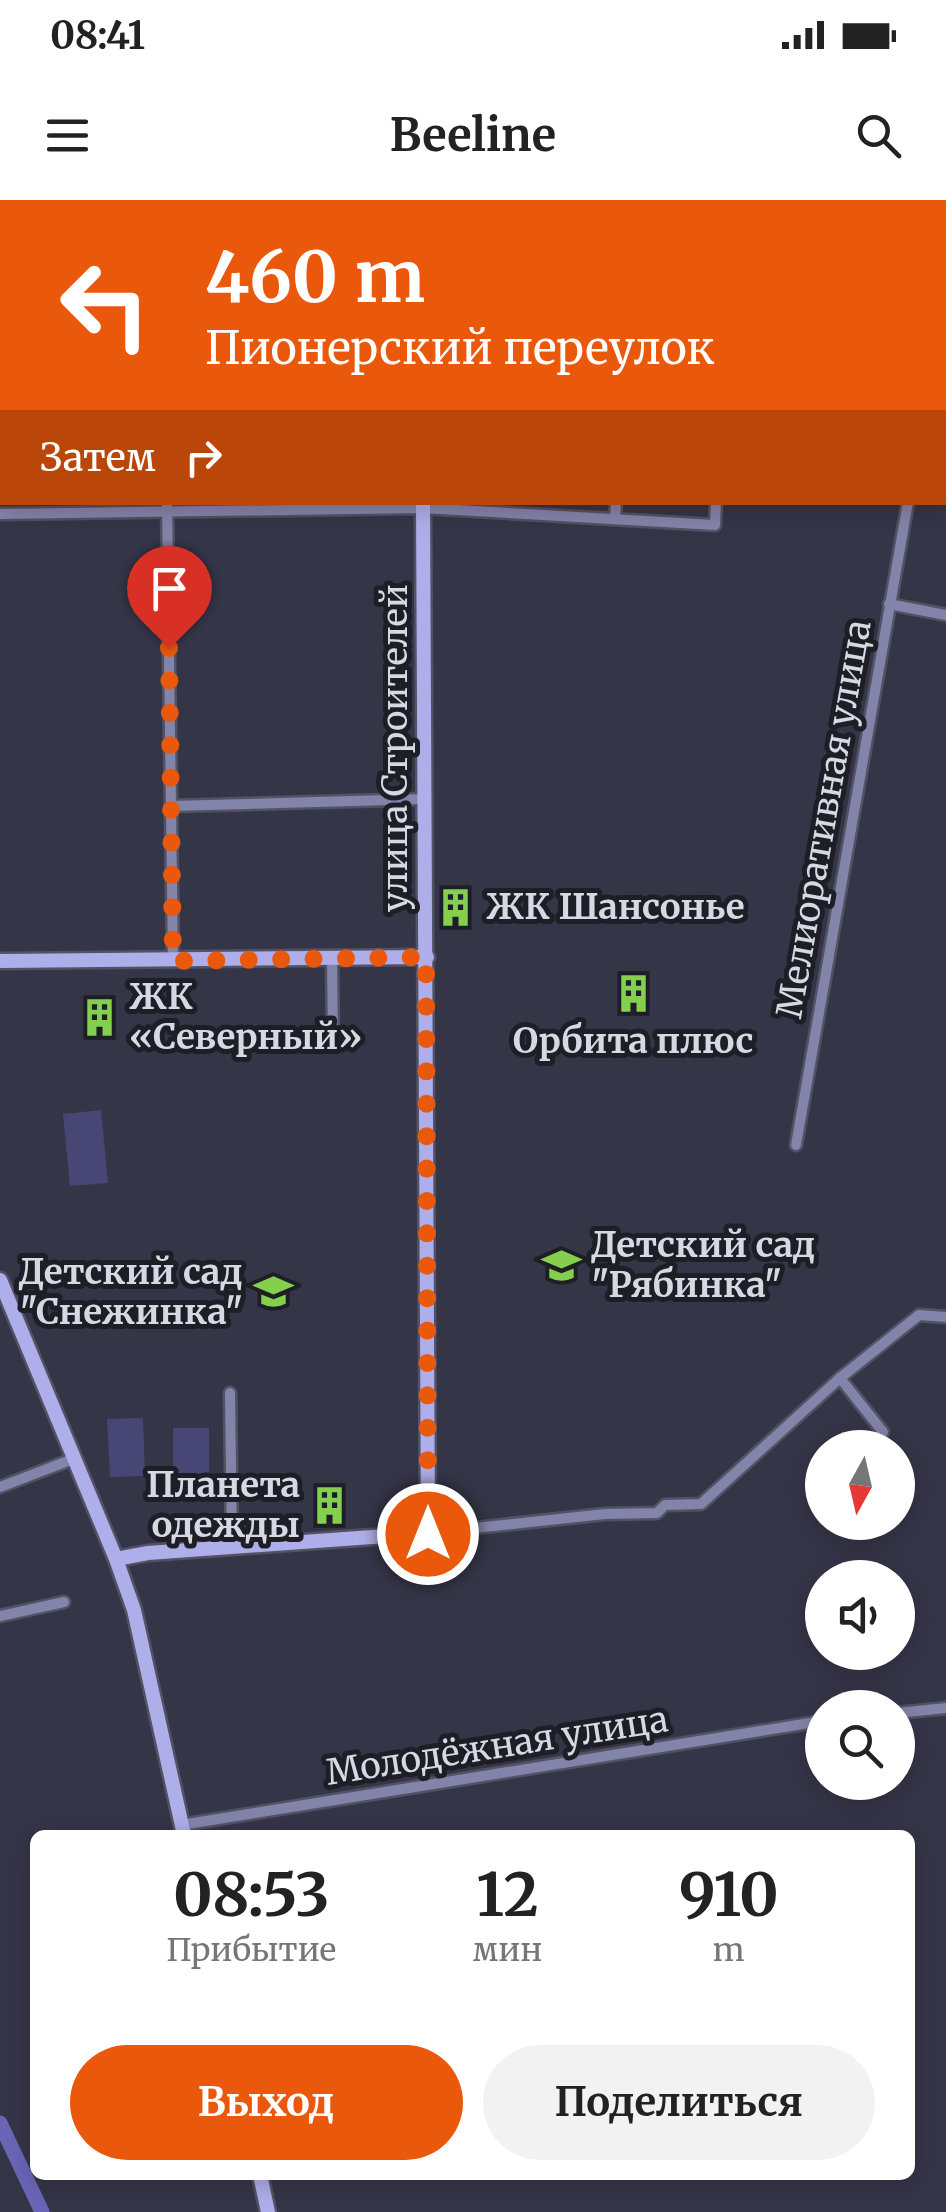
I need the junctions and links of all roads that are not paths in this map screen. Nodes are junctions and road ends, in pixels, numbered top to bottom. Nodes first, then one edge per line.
1 (423, 505) edge
2 (616, 505) edge
3 (716, 505) edge
4 (907, 505) edge
5 (167, 507) edge
6 (0, 514) edge
7 (616, 518) junction
8 (889, 604) junction
9 (946, 615) edge
10 (424, 799) junction
11 (171, 806) junction
12 (332, 956) junction
13 (426, 957) junction
14 (173, 961) junction
15 (0, 962) edge
16 (333, 1044) dead end
17 (796, 1145) dead end
18 (0, 1280) edge
19 (946, 1317) edge
20 (840, 1378) junction
21 (230, 1393) dead end
22 (881, 1430) edge
23 (73, 1459) junction
24 (0, 1487) edge
25 (428, 1534) junction
26 (232, 1548) junction
27 (116, 1559) junction
28 (64, 1602) dead end
29 (0, 1616) edge
30 (946, 1708) edge
31 (915, 1711) edge
32 (805, 1725) edge
33 (182, 1830) edge
34 (261, 2180) edge
35 (268, 2212) edge

1 - 5 street
1 - 7 street
1 - 10 main road, улица Строителей
2 - 7 street
3 - 7 street
4 - 8 street, Мелиоративная улица
5 - 6 street
5 - 11 street
8 - 9 street
8 - 17 street, Мелиоративная улица
10 - 11 street
10 - 13 main road, улица Строителей
11 - 14 street
12 - 13 main road
12 - 14 main road
12 - 16 street
13 - 25 main road, улица Строителей
14 - 15 main road
18 - 23 main road
19 - 20 street
20 - 22 street
20 - 25 street
21 - 26 street
23 - 24 street
23 - 27 main road
25 - 26 main road
26 - 27 main road
27 - 33 main road
28 - 29 street
30 - 31 street
32 - 33 street, Молодёжная улица
34 - 35 main road

